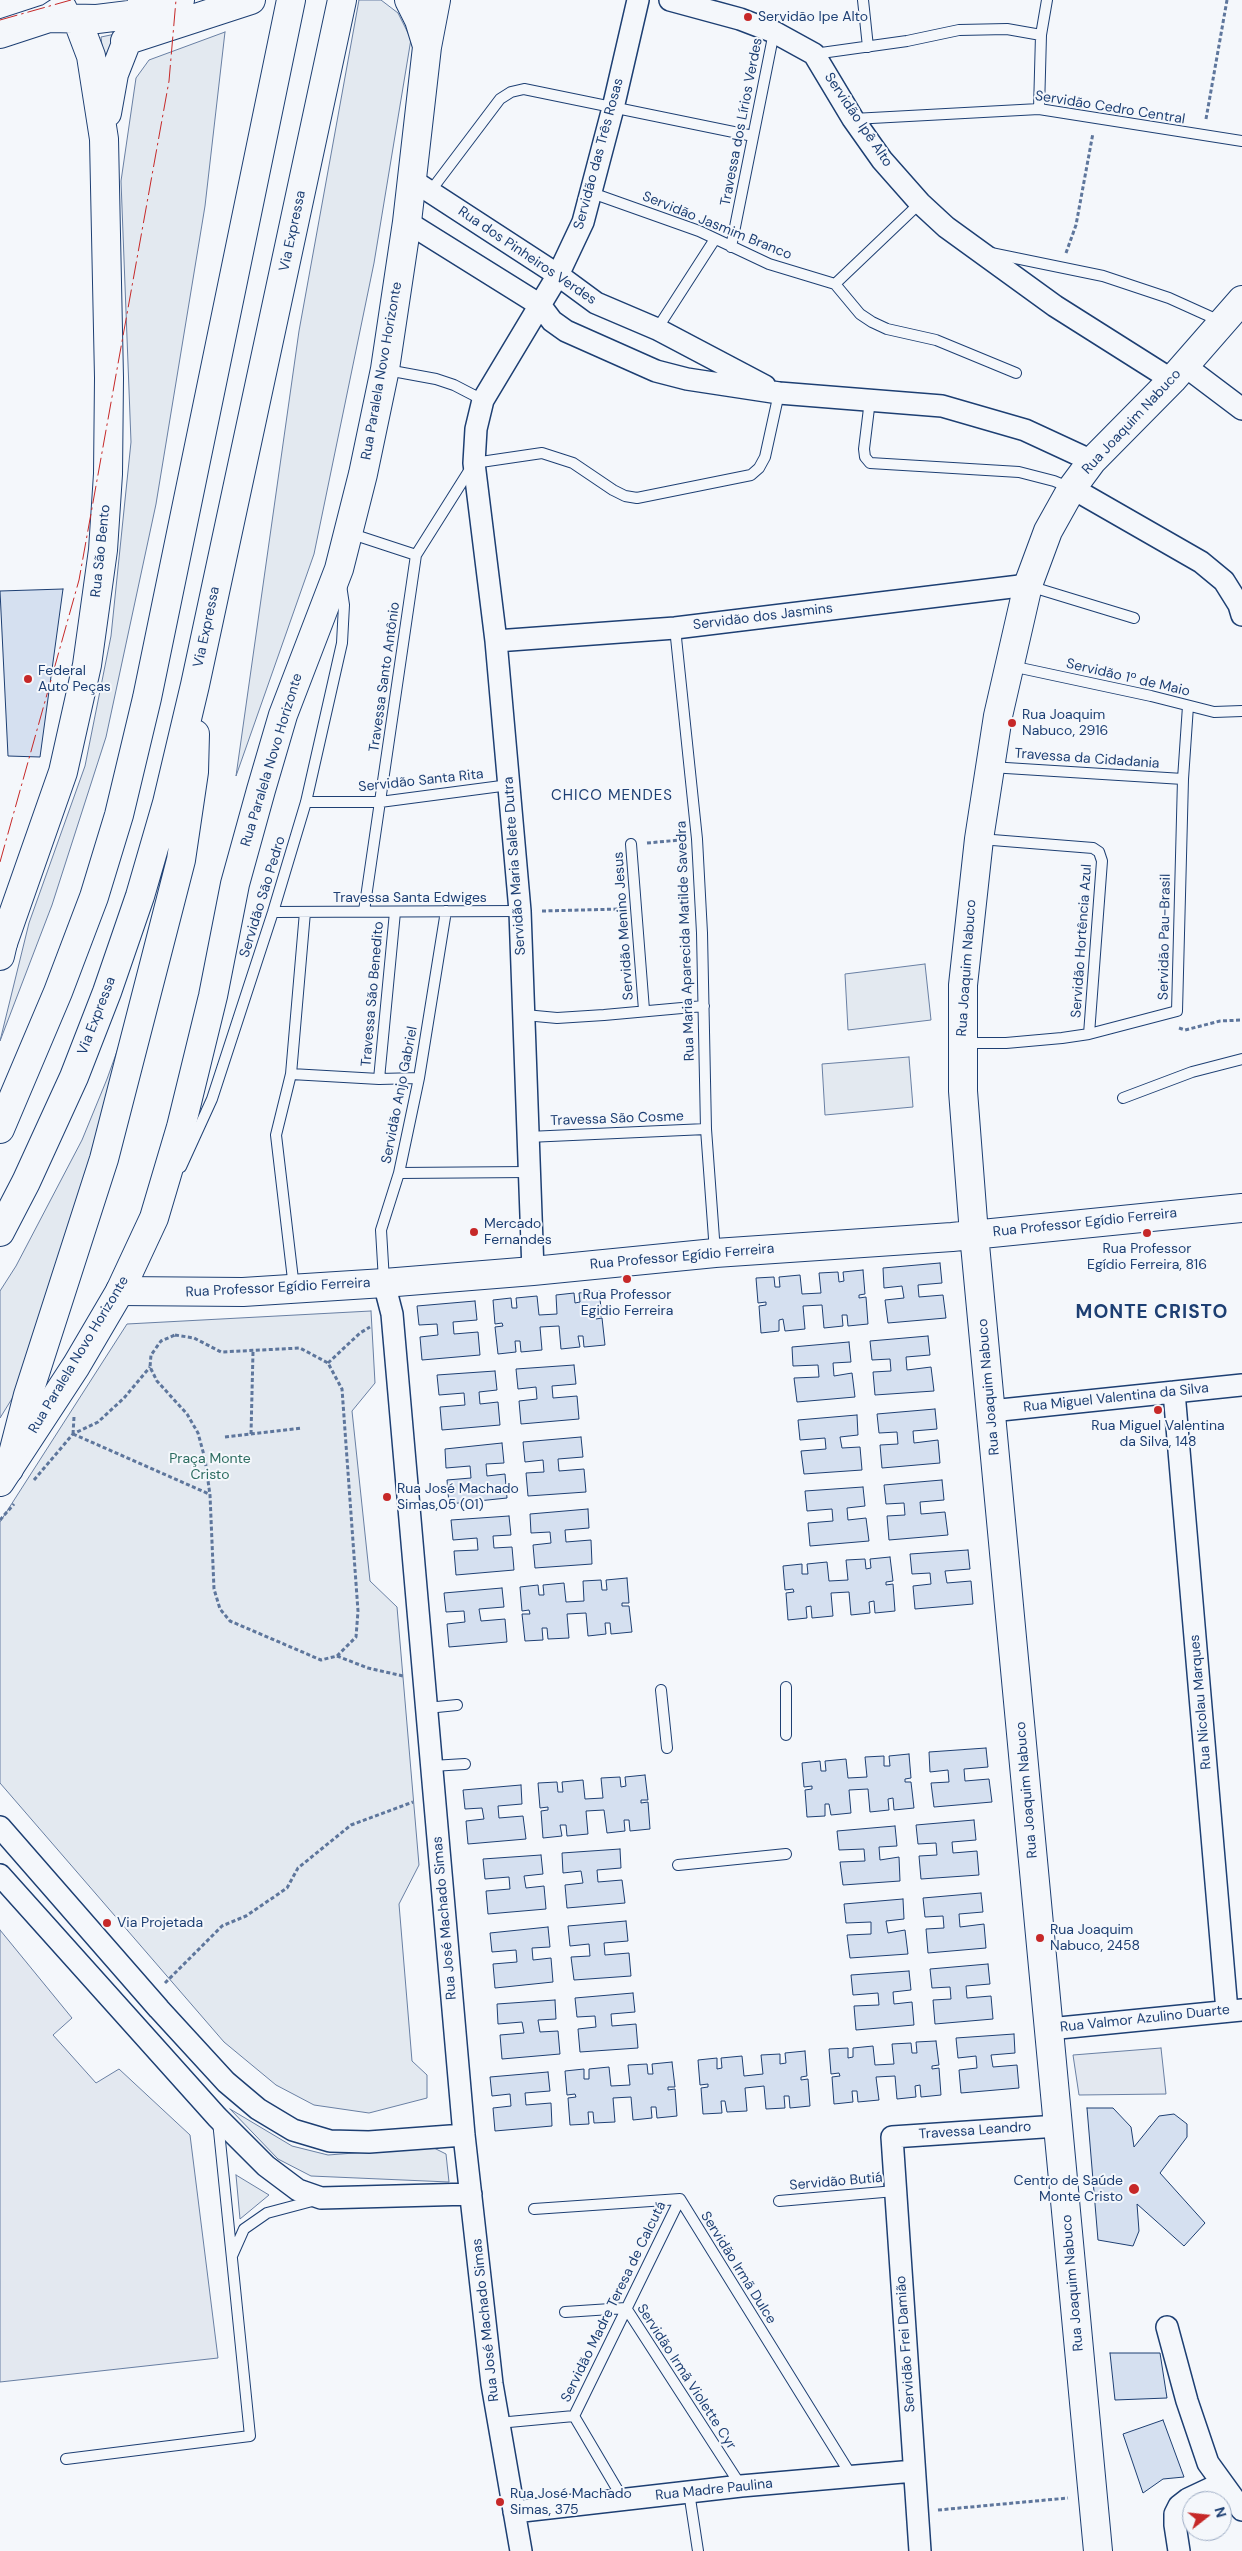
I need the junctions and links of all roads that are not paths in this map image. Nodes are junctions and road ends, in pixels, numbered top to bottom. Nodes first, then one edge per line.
1 (180, 0) edge
2 (251, 0) edge
3 (291, 0) edge
4 (342, 0) edge
5 (410, 0) edge
6 (436, 0) edge
7 (638, 0) edge
8 (670, 0) edge
9 (863, 0) edge
10 (1047, 0) edge
11 (140, 7) edge
12 (77, 10) edge
13 (774, 32) junction
14 (0, 34) edge
15 (1041, 35) junction
16 (125, 41) junction
17 (427, 47) junction
18 (868, 47) junction
19 (814, 54) junction
20 (613, 108) junction
21 (1039, 109) junction
22 (853, 119) junction
23 (753, 136) junction
24 (104, 139) junction
25 (1242, 141) edge
26 (592, 193) junction
27 (418, 200) junction
28 (920, 203) junction
29 (715, 239) junction
30 (731, 247) junction
31 (974, 249) junction
32 (558, 275) junction
33 (835, 284) junction
34 (1242, 300) edge
35 (540, 305) junction
36 (1224, 322) junction
37 (657, 329) junction
38 (385, 370) junction
39 (1016, 373) dead end
40 (1179, 373) junction
41 (779, 393) junction
42 (483, 400) junction
43 (870, 400) junction
44 (1242, 409) edge
45 (1092, 461) junction
46 (474, 463) junction
47 (1072, 488) junction
48 (348, 534) junction
49 (416, 555) junction
50 (339, 569) junction
51 (1028, 585) junction
52 (1242, 615) edge
53 (1134, 618) dead end
54 (675, 628) junction
55 (496, 641) junction
56 (1008, 666) junction
57 (195, 685) junction
58 (1188, 706) junction
59 (1242, 710) edge
60 (989, 767) junction
61 (1183, 779) junction
62 (510, 785) junction
63 (306, 802) junction
64 (380, 802) junction
65 (979, 839) junction
66 (631, 844) road end
67 (520, 911) junction
68 (273, 912) junction
69 (306, 912) junction
70 (364, 912) junction
71 (395, 912) junction
72 (446, 912) junction
73 (1, 948) edge
74 (704, 1006) junction
75 (644, 1010) junction
76 (524, 1016) junction
77 (1089, 1034) junction
78 (962, 1043) junction
79 (1242, 1059) edge
80 (291, 1074) junction
81 (419, 1078) junction
82 (379, 1079) junction
83 (1122, 1098) dead end
84 (0, 1129) edge
85 (706, 1129) junction
86 (528, 1136) junction
87 (529, 1172) junction
88 (399, 1174) junction
89 (1242, 1208) edge
90 (154, 1218) junction
91 (0, 1232) edge
92 (974, 1234) junction
93 (715, 1253) junction
94 (533, 1271) junction
95 (384, 1283) junction
96 (295, 1289) junction
97 (120, 1291) junction
98 (1242, 1385) edge
99 (1174, 1392) junction
100 (991, 1411) junction
101 (9, 1483) edge
102 (786, 1687) dead end
103 (661, 1690) dead end
104 (457, 1705) dead end
105 (427, 1708) junction
106 (786, 1735) dead end
107 (667, 1748) dead end
108 (465, 1764) dead end
109 (432, 1766) junction
110 (0, 1827) edge
111 (786, 1854) dead end
112 (678, 1865) dead end
113 (0, 1875) edge
114 (1235, 2011) edge
115 (1049, 2029) junction
116 (218, 2117) junction
117 (1058, 2126) junction
118 (464, 2135) junction
119 (892, 2137) joint
120 (895, 2191) junction
121 (471, 2194) junction
122 (321, 2198) junction
123 (680, 2199) junction
124 (779, 2201) dead end
125 (534, 2209) dead end
126 (232, 2256) junction
127 (626, 2308) junction
128 (565, 2312) dead end
129 (1167, 2327) dead end
130 (574, 2416) junction
131 (498, 2422) junction
132 (66, 2459) dead end
133 (914, 2471) junction
134 (851, 2476) junction
135 (1222, 2484) junction
136 (741, 2486) junction
137 (690, 2492) junction
138 (623, 2500) junction
139 (1242, 2510) edge
140 (514, 2512) junction
141 (521, 2551) edge
142 (698, 2551) edge
143 (920, 2551) edge
144 (1098, 2551) edge
145 (1180, 2551) edge

1 - 11 main road
2 - 16 main road
3 - 84 main road
4 - 57 main road, Via Expressa
5 - 17 main road
6 - 17 main road, Rua Paralela Novo Horizonte
7 - 20 street, Servidão das Três Rosas
8 - 13 street
9 - 18 lane
10 - 15 lane
11 - 12 main road
11 - 16 main road, Rua São Bento
12 - 14 main road
12 - 24 main road, Rua São Bento
13 - 19 street
13 - 23 lane, Travessa dos Lírios Verdes
15 - 18 lane
15 - 21 lane
16 - 24 main road, Rua São Bento
17 - 27 main road, Rua Paralela Novo Horizonte
18 - 19 lane
19 - 22 street, Servidão Ipê Alto
20 - 23 lane
20 - 26 street, Servidão das Três Rosas
20 - 27 lane
21 - 22 lane, Servidão Cedro Central
21 - 25 lane, Servidão Cedro Central
22 - 28 street, Servidão Ipê Alto
23 - 30 lane, Travessa dos Lírios Verdes
24 - 73 main road, Rua São Bento
26 - 29 lane, Servidão Jasmim Branco
26 - 32 street, Servidão das Três Rosas
27 - 32 street, Rua dos Pinheiros Verdes
27 - 35 street, Rua dos Pinheiros Verdes
27 - 38 main road, Rua Paralela Novo Horizonte
28 - 31 street, Servidão Ipê Alto
28 - 33 lane
29 - 30 lane, Servidão Jasmim Branco
29 - 37 lane
30 - 33 lane, Servidão Jasmim Branco
31 - 36 lane
31 - 40 street, Servidão Ipê Alto
32 - 35 street, Servidão das Três Rosas
32 - 37 street, Rua dos Pinheiros Verdes
33 - 39 lane
34 - 36 main road, Rua Joaquim Nabuco
35 - 41 street, Rua dos Pinheiros Verdes
35 - 42 street, Servidão das Três Rosas
36 - 40 main road, Rua Joaquim Nabuco
37 - 41 street, Rua dos Pinheiros Verdes
38 - 42 lane
38 - 48 main road, Rua Paralela Novo Horizonte
40 - 44 street, Servidão Ipê Alto
40 - 45 main road, Rua Joaquim Nabuco
41 - 43 street, Rua dos Pinheiros Verdes
41 - 46 lane
42 - 46 street, Servidão das Três Rosas
43 - 45 street, Rua dos Pinheiros Verdes
43 - 47 lane
45 - 47 main road, Rua Joaquim Nabuco
46 - 49 lane, Travessa Santo Antônio
46 - 55 street, Servidão Maria Salete Dutra
47 - 51 main road, Rua Joaquim Nabuco
47 - 52 street
48 - 49 lane
48 - 50 main road, Rua Paralela Novo Horizonte
49 - 64 lane, Travessa Santo Antônio
50 - 63 lane, Servidão São Pedro
50 - 90 main road, Rua Paralela Novo Horizonte
51 - 53 lane
51 - 54 street, Servidão dos Jasmins
51 - 56 main road, Rua Joaquim Nabuco
54 - 55 street, Servidão dos Jasmins
54 - 74 lane, Rua Maria Aparecida Matilde Savedra
55 - 62 street, Servidão Maria Salete Dutra
56 - 58 lane, Servidão 1º de Maio
56 - 60 main road, Rua Joaquim Nabuco
57 - 91 main road, Via Expressa
57 - 101 main road
58 - 59 lane, Servidão 1º de Maio
58 - 61 lane, Servidão Pau-Brasil
60 - 61 lane, Travessa da Cidadania
60 - 65 main road, Rua Joaquim Nabuco
61 - 77 lane, Servidão Pau-Brasil
62 - 64 lane, Servidão Santa Rita
62 - 67 street, Servidão Maria Salete Dutra
63 - 64 lane, Servidão Santa Rita
63 - 68 lane, Servidão São Pedro
64 - 70 lane, Travessa Santo Antônio
65 - 77 lane, Servidão Hortência Azul
65 - 78 main road, Rua Joaquim Nabuco
66 - 75 lane, Servidão Menino Jesus
67 - 72 lane, Travessa Santa Edwiges
67 - 76 street, Servidão Maria Salete Dutra
68 - 69 lane, Travessa Santa Edwiges
68 - 90 lane, Servidão São Pedro
69 - 70 lane, Travessa Santa Edwiges
69 - 80 lane
70 - 71 lane, Travessa Santa Edwiges
71 - 72 lane, Travessa Santa Edwiges
71 - 82 lane, Travessa São Benedito
72 - 81 lane, Servidão Anjo Gabriel
74 - 75 lane
74 - 85 lane, Rua Maria Aparecida Matilde Savedra
75 - 76 lane
76 - 86 street, Servidão Maria Salete Dutra
77 - 78 lane, Servidão Pau-Brasil
78 - 92 main road, Rua Joaquim Nabuco
79 - 83 lane
80 - 82 lane
80 - 96 lane
81 - 82 lane
81 - 88 lane, Servidão Anjo Gabriel
85 - 86 lane, Travessa São Cosme
85 - 93 lane, Rua Maria Aparecida Matilde Savedra
86 - 87 street, Servidão Maria Salete Dutra
87 - 88 lane
87 - 94 street, Servidão Maria Salete Dutra
88 - 95 lane, Servidão Anjo Gabriel
89 - 92 main road, Rua Professor Egídio Ferreira
90 - 97 main road, Rua Paralela Novo Horizonte
92 - 93 main road, Rua Professor Egídio Ferreira
92 - 100 main road, Rua Joaquim Nabuco
93 - 94 main road, Rua Professor Egídio Ferreira
94 - 95 main road, Rua Professor Egídio Ferreira
95 - 96 main road, Rua Professor Egídio Ferreira
95 - 105 street, Rua José Machado Simas
96 - 97 main road, Rua Professor Egídio Ferreira
97 - 101 main road, Rua Paralela Novo Horizonte
98 - 99 street, Rua Miguel Valentina da Silva
99 - 100 street, Rua Miguel Valentina da Silva
99 - 114 street, Rua Nicolau Marques
100 - 115 main road, Rua Joaquim Nabuco
102 - 106 lane
103 - 107 lane
104 - 105 lane
105 - 109 street, Rua José Machado Simas
108 - 109 lane
109 - 118 street, Rua José Machado Simas
110 - 118 street
111 - 112 lane
113 - 116 street
114 - 115 street, Rua Valmor Azulino Duarte
115 - 117 main road, Rua Joaquim Nabuco
116 - 122 street
116 - 126 lane
117 - 119 street, Travessa Leandro
117 - 144 main road, Rua Joaquim Nabuco
118 - 121 street, Rua José Machado Simas
119 - 120 street, Servidão Frei Damião
120 - 124 lane, Servidão Butiá
120 - 133 street, Servidão Frei Damião
121 - 122 street
121 - 131 street, Rua José Machado Simas
122 - 126 lane
123 - 125 lane
123 - 127 lane, Servidão Madre Teresa de Calcutá
123 - 134 lane, Servidão Irmã Dulce
126 - 132 lane
127 - 128 lane, Servidão Irmã Violette Cyr
127 - 130 lane, Servidão Madre Teresa de Calcutá
127 - 136 lane, Servidão Irmã Violette Cyr
129 - 135 street
130 - 131 lane
130 - 138 lane
131 - 140 street, Rua José Machado Simas
133 - 134 street, Rua Madre Paulina
133 - 143 street, Servidão Frei Damião
134 - 136 street, Rua Madre Paulina
135 - 139 street
135 - 145 street
136 - 137 street, Rua Madre Paulina
137 - 138 street, Rua Madre Paulina
137 - 142 lane
138 - 140 street, Rua Madre Paulina
140 - 141 street, Rua José Machado Simas

